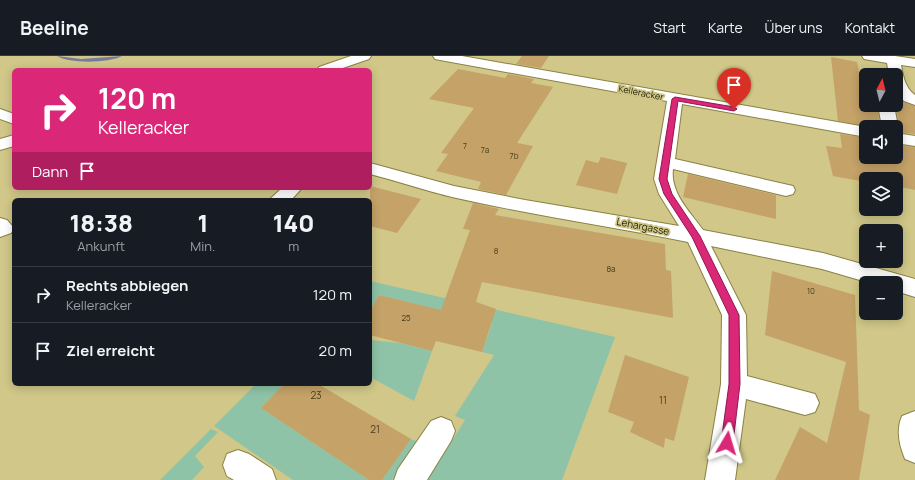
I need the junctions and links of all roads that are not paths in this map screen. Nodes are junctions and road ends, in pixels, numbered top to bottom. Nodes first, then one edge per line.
1 (364, 56) edge
2 (440, 56) edge
3 (893, 60) junction
4 (875, 61) edge
5 (915, 63) edge
6 (330, 68) edge
7 (675, 99) junction
8 (915, 100) edge
9 (0, 114) edge
10 (12, 118) edge
11 (859, 131) edge
12 (903, 139) edge
13 (12, 141) edge
14 (915, 141) edge
15 (0, 145) edge
16 (666, 162) junction
17 (372, 169) edge
18 (291, 190) edge
19 (786, 190) dead end
20 (281, 198) edge
21 (0, 225) edge
22 (0, 230) edge
23 (696, 236) junction
24 (915, 288) edge
25 (734, 384) junction
26 (805, 403) dead end
27 (915, 424) edge
28 (441, 431) dead end
29 (915, 449) edge
30 (409, 480) edge
31 (720, 480) edge

1 - 6 street
2 - 7 street, Kelleracker
3 - 4 street
3 - 5 street
3 - 8 street
7 - 11 street, Kelleracker
7 - 16 street
9 - 10 street
12 - 14 street
13 - 15 street
16 - 19 street
16 - 23 street
17 - 23 street, Lehargasse
18 - 20 street
21 - 22 street
23 - 24 street, Lehargasse
23 - 25 street
25 - 26 street
25 - 31 street
27 - 29 street
28 - 30 street

